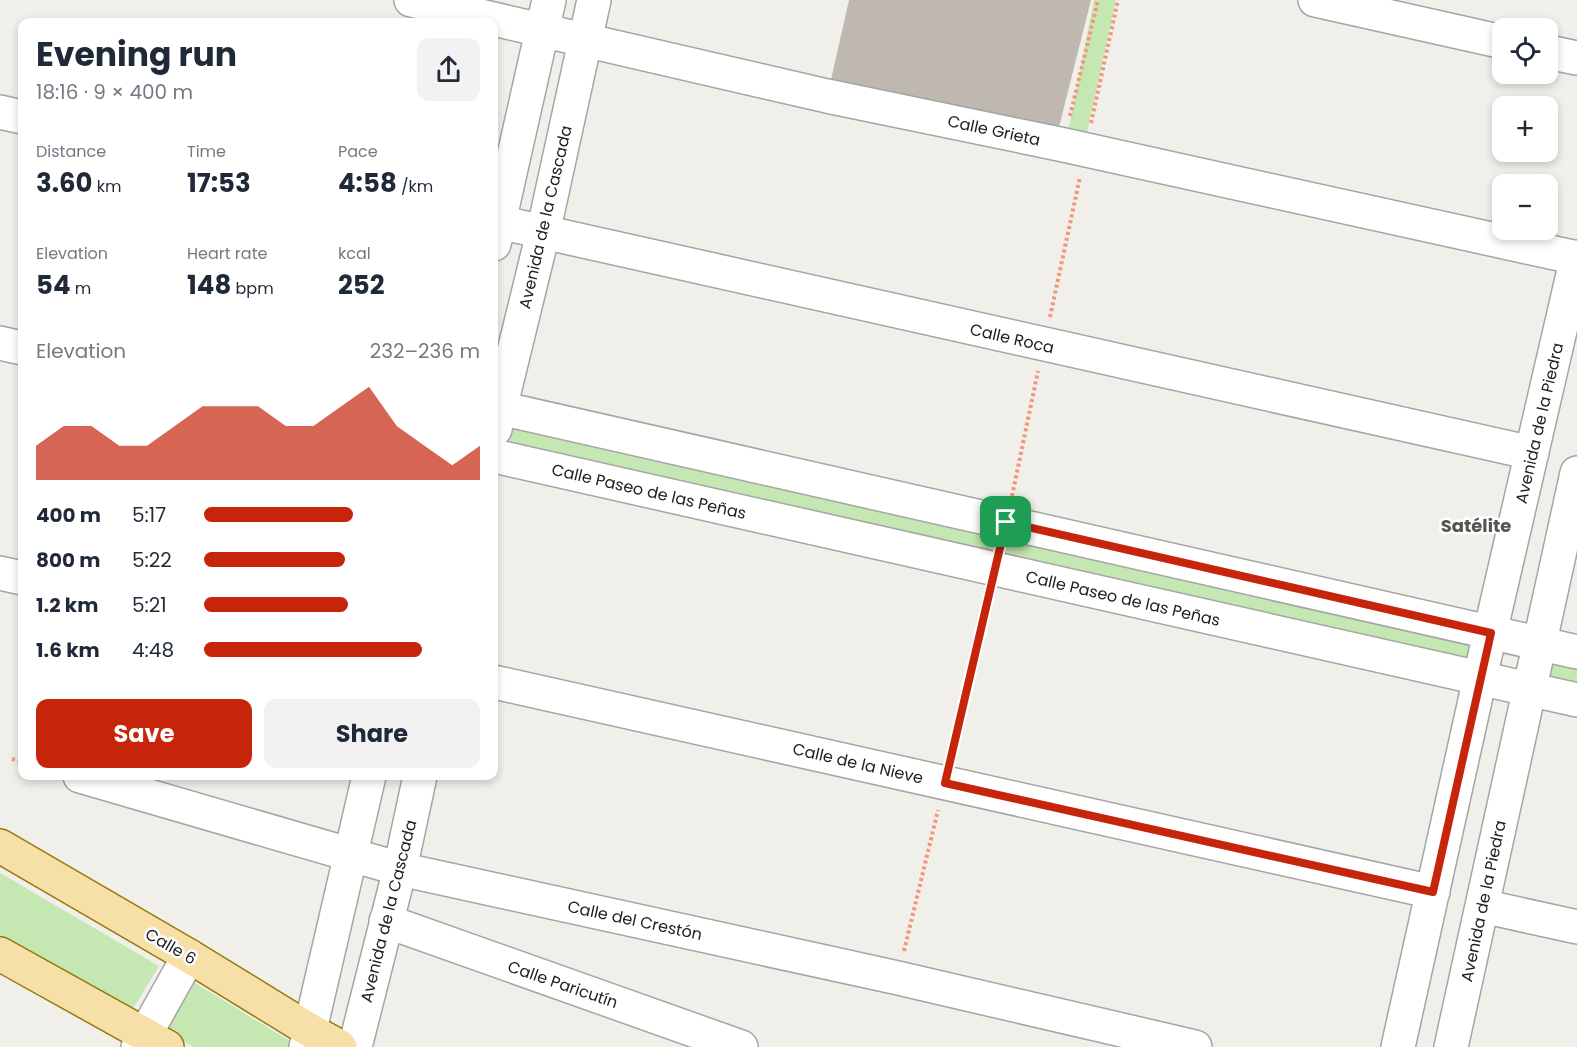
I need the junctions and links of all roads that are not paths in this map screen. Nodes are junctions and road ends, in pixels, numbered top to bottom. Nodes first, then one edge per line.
1 (411, 0) edge
2 (594, 0) edge
3 (1315, 0) edge
4 (546, 15) edge
5 (585, 40) junction
6 (1492, 40) edge
7 (1558, 54) edge
8 (1577, 58) edge
9 (0, 112) edge
10 (18, 116) edge
11 (498, 216) edge
12 (498, 229) edge
13 (543, 233) junction
14 (1577, 257) edge
15 (0, 343) edge
16 (18, 347) edge
17 (498, 417) edge
18 (498, 421) edge
19 (1532, 453) junction
20 (498, 457) edge
21 (1577, 473) edge
22 (0, 573) edge
23 (18, 577) edge
24 (1491, 633) junction
25 (1540, 643) junction
26 (1577, 652) edge
27 (1480, 678) junction
28 (498, 683) edge
29 (1529, 689) junction
30 (1577, 700) edge
31 (94, 780) edge
32 (368, 780) edge
33 (419, 780) edge
34 (0, 846) edge
35 (352, 854) junction
36 (400, 868) junction
37 (1433, 892) junction
38 (1482, 906) junction
39 (386, 921) junction
40 (1577, 927) edge
41 (0, 954) edge
42 (184, 965) junction
43 (1410, 996) junction
44 (1460, 1007) junction
45 (151, 1036) edge
46 (309, 1039) edge
47 (340, 1047) edge
48 (355, 1047) edge
49 (741, 1047) edge
50 (1195, 1047) edge
51 (1398, 1047) edge
52 (1451, 1047) edge

1 - 4 street, Calle Grieta
2 - 5 street, Avenida de la Cascada
3 - 6 street
4 - 5 street, Calle Grieta
4 - 11 street
5 - 13 street, Avenida de la Cascada
5 - 14 street, Calle Grieta
7 - 8 street
9 - 10 street
12 - 13 street, Calle Roca
13 - 17 street, Avenida de la Cascada
13 - 19 street, Calle Roca
14 - 19 street, Avenida de la Piedra
15 - 16 street
18 - 24 street
19 - 24 street, Avenida de la Piedra
20 - 27 street, Calle Paseo de las Peñas
21 - 25 street, Avenida de la Piedra
22 - 23 street
24 - 25 street
24 - 27 street, Avenida de la Piedra
25 - 26 street
25 - 29 street, Avenida de la Piedra
27 - 29 street, Calle Paseo de las Peñas
27 - 37 street, Avenida de la Piedra
28 - 37 street, Calle de la Nieve
29 - 30 street, Calle Paseo de las Peñas
29 - 38 street, Avenida de la Piedra
31 - 35 street, Calle del Crestón
32 - 35 street
33 - 36 street, Avenida de la Cascada
34 - 42 main road, Calle 6
35 - 36 street, Calle del Crestón
35 - 46 street
36 - 39 street, Avenida de la Cascada
36 - 50 street, Calle del Crestón
37 - 43 street, Avenida de la Piedra
38 - 40 street
38 - 44 street, Avenida de la Piedra
39 - 48 street, Avenida de la Cascada
39 - 49 street, Calle Paricutín
41 - 45 main road
42 - 45 street
42 - 46 main road, Calle 6
43 - 44 street
43 - 51 street, Avenida de la Piedra
44 - 52 street, Avenida de la Piedra
46 - 47 main road, Calle 6

